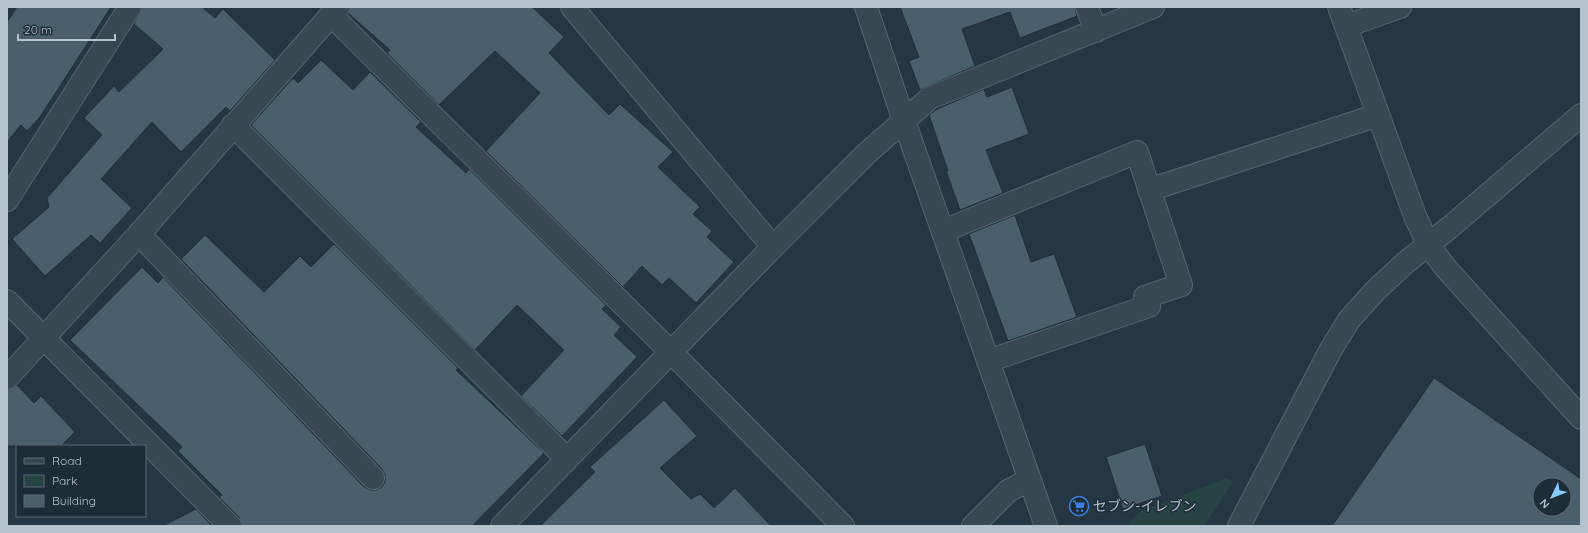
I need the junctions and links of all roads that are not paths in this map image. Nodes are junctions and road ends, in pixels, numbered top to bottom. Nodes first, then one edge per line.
1 (130, 7) edge
2 (572, 7) edge
3 (866, 7) edge
4 (1087, 7) edge
5 (1153, 7) edge
6 (1400, 7) edge
7 (334, 11) edge
8 (1343, 16) edge
9 (1096, 30) junction
10 (1581, 114) edge
11 (1378, 115) junction
12 (904, 121) junction
13 (233, 125) junction
14 (1149, 190) junction
15 (7, 200) edge
16 (943, 230) junction
17 (139, 234) junction
18 (1428, 244) junction
19 (773, 247) junction
20 (7, 300) edge
21 (44, 337) junction
22 (670, 351) junction
23 (988, 361) junction
24 (7, 378) edge
25 (1581, 418) edge
26 (567, 459) junction
27 (372, 478) dead end
28 (1029, 480) junction
29 (230, 526) edge
30 (502, 526) edge
31 (843, 526) edge
32 (973, 526) edge
33 (1046, 526) edge
34 (1239, 526) edge

1 - 15 street
2 - 19 street
3 - 12 street
4 - 9 street
5 - 9 street
6 - 8 street
7 - 13 street
7 - 22 street
8 - 11 street
9 - 12 street
10 - 18 street
11 - 14 street
11 - 18 street
12 - 16 street
12 - 19 street
13 - 17 street
13 - 26 street
14 - 16 street
14 - 23 street
16 - 23 street
17 - 21 street
17 - 27 street
18 - 25 street
18 - 34 street
19 - 22 street
20 - 21 street
21 - 24 street
21 - 29 street
22 - 26 street
22 - 31 street
23 - 28 street
26 - 30 street
28 - 32 street
28 - 33 street

